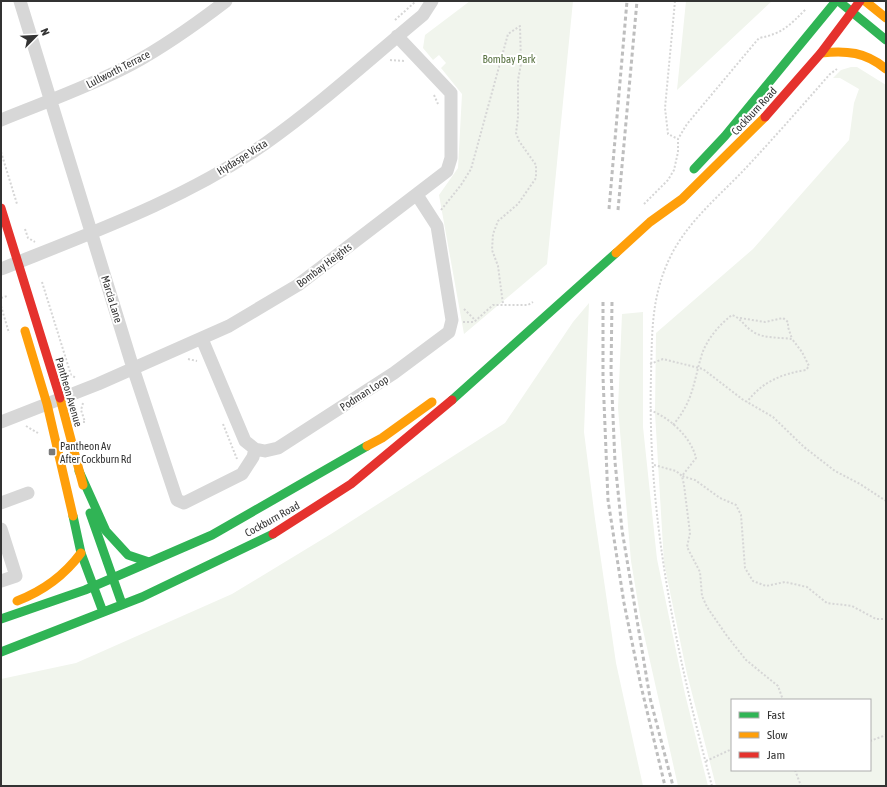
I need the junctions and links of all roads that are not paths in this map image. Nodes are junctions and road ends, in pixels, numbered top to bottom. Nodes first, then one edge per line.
1 (20, 1) edge
2 (226, 1) edge
3 (432, 1) edge
4 (837, 1) edge
5 (860, 1) edge
6 (865, 1) edge
7 (853, 12) junction
8 (886, 18) edge
9 (397, 36) junction
10 (886, 40) edge
11 (821, 53) junction
12 (886, 69) edge
13 (51, 100) junction
14 (1, 120) edge
15 (690, 174) dead end
16 (417, 195) junction
17 (670, 195) dead end
18 (1, 208) edge
19 (650, 222) junction
20 (93, 233) junction
21 (7, 265) edge
22 (23, 324) dead end
23 (202, 339) junction
24 (515, 342) junction
25 (133, 368) junction
26 (451, 388) dead end
27 (439, 397) dead end
28 (60, 398) junction
29 (47, 404) junction
30 (1, 422) edge
31 (255, 449) junction
32 (79, 471) junction
33 (28, 493) dead end
34 (1, 503) edge
35 (1, 530) edge
36 (81, 554) junction
37 (149, 562) junction
38 (113, 579) junction
39 (1, 581) edge
40 (94, 586) junction
41 (122, 604) junction
42 (8, 605) dead end
43 (103, 612) junction
44 (1, 619) edge
45 (1, 652) edge

1 - 13 street, Marcia Lane
2 - 13 street, Lullworth Terrace
3 - 9 street, Hydaspe Vista
4 - 7 main road
4 - 15 main road, Cockburn Road
5 - 7 main road, Cockburn Road
6 - 8 main road
7 - 10 main road
7 - 11 main road, Cockburn Road
9 - 16 street, Bombay Heights
9 - 20 street, Hydaspe Vista
11 - 12 main road
11 - 19 main road, Cockburn Road
13 - 14 street, Lullworth Terrace
13 - 20 street, Marcia Lane
16 - 23 street, Bombay Heights
16 - 31 street, Podman Loop
17 - 19 main road, Cockburn Road
18 - 21 main road, Pantheon Avenue
19 - 24 main road, Cockburn Road
20 - 21 street, Hydaspe Vista
20 - 25 street, Marcia Lane
21 - 28 main road, Pantheon Avenue
22 - 29 main road
23 - 25 street, Bombay Heights
23 - 31 street
24 - 26 main road, Cockburn Road
24 - 41 main road, Cockburn Road
25 - 28 street, Bombay Heights
25 - 31 street, Marcia Lane
27 - 37 main road, Cockburn Road
28 - 29 street, Bombay Heights
28 - 32 main road, Pantheon Avenue
29 - 30 street, Bombay Heights
29 - 36 main road
32 - 37 main road
32 - 38 main road, Pantheon Avenue
33 - 34 street
35 - 39 street
36 - 40 main road
36 - 42 main road
37 - 38 main road, Cockburn Road
38 - 40 main road, Cockburn Road
38 - 41 main road, Pantheon Avenue
40 - 43 main road
40 - 44 main road, Cockburn Road
41 - 43 main road, Cockburn Road
43 - 45 main road, Cockburn Road

